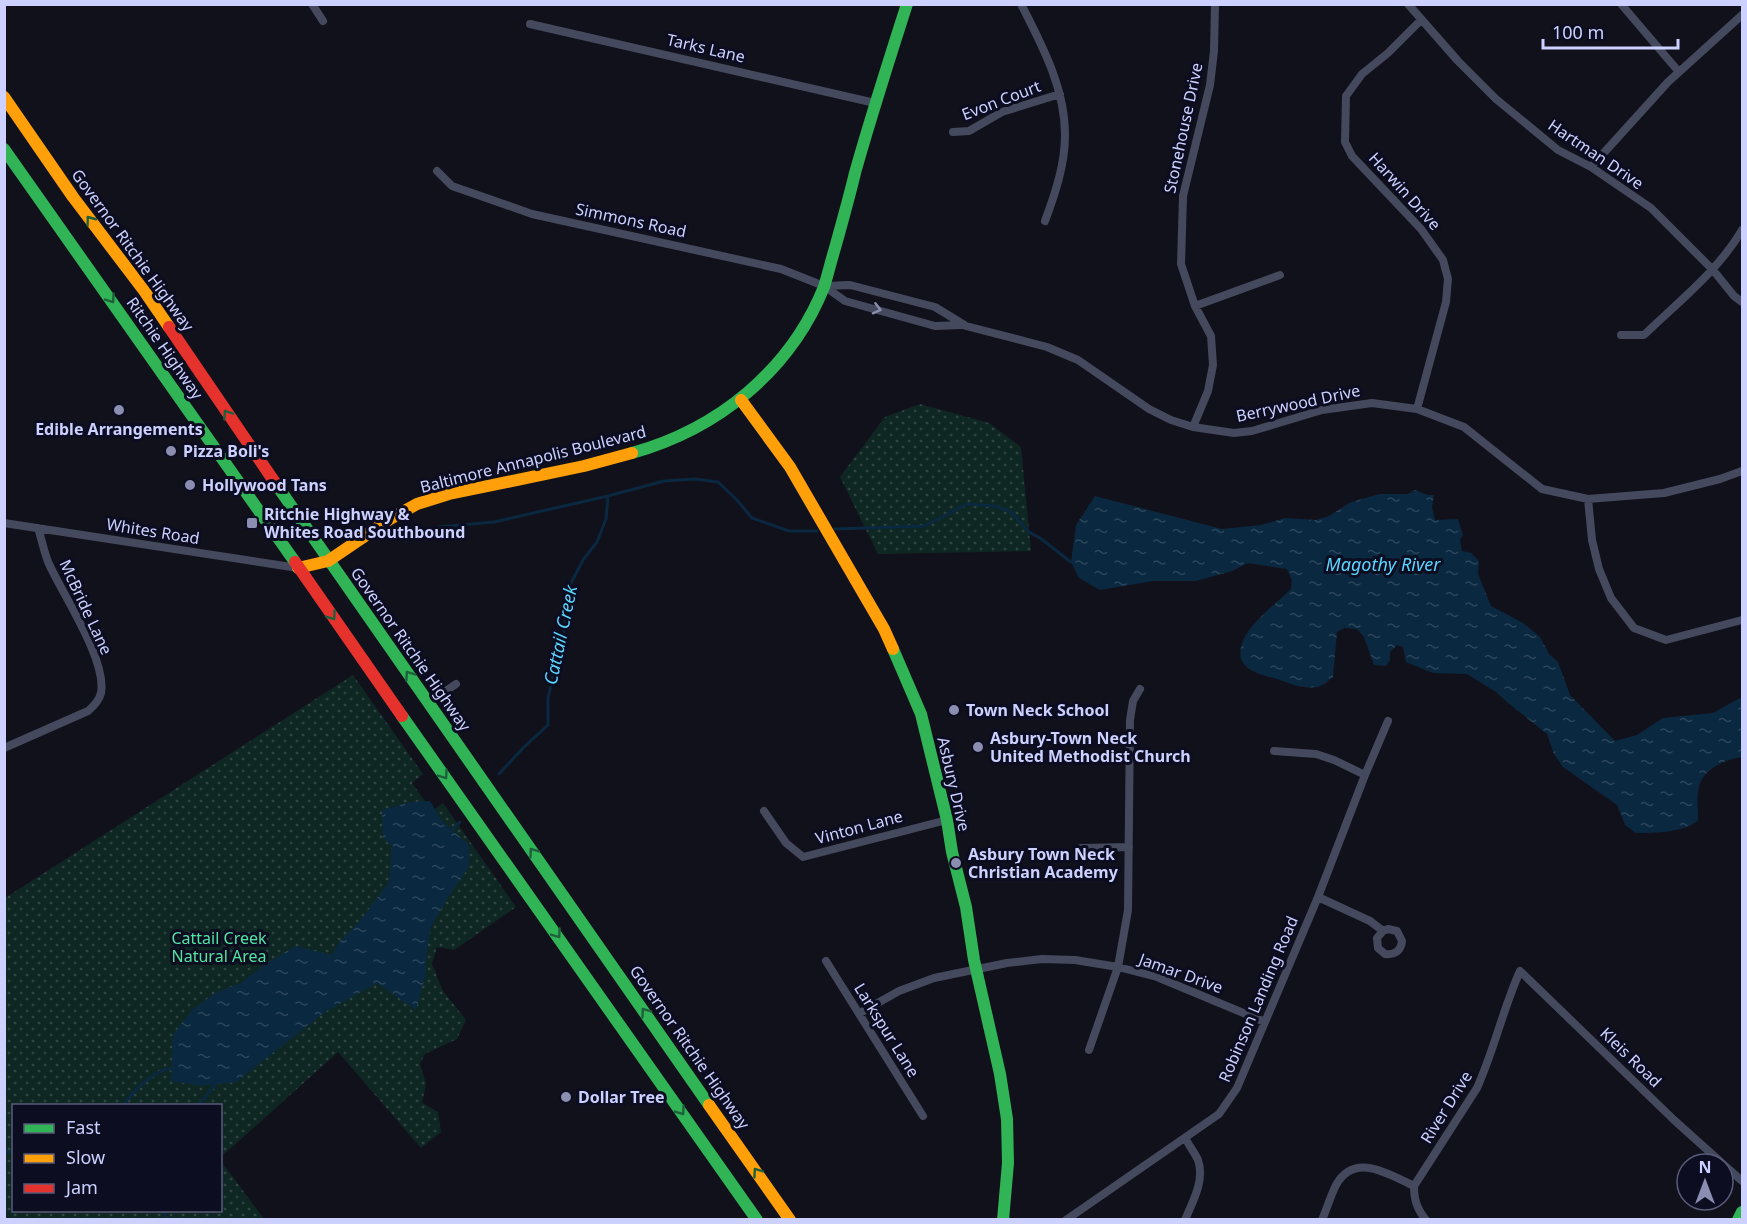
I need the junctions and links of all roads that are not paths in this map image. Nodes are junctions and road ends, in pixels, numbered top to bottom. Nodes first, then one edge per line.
1 (312, 4) edge
2 (907, 4) edge
3 (1021, 4) edge
4 (1215, 4) edge
5 (1408, 4) edge
6 (1621, 4) edge
7 (1743, 15) edge
8 (1420, 20) junction
9 (322, 21) dead end
10 (530, 24) dead end
11 (1679, 72) junction
12 (1060, 94) junction
13 (4, 98) edge
14 (875, 103) junction
15 (953, 132) dead end
16 (4, 148) edge
17 (1591, 167) junction
18 (437, 171) dead end
19 (1046, 221) dead end
20 (1743, 230) edge
21 (1713, 270) junction
22 (1280, 275) dead end
23 (824, 286) junction
24 (1743, 302) edge
25 (1195, 306) junction
26 (962, 325) junction
27 (1621, 335) dead end
28 (741, 400) junction
29 (1417, 409) junction
30 (1193, 427) junction
31 (1743, 471) edge
32 (1588, 499) junction
33 (4, 523) edge
34 (38, 528) junction
35 (328, 561) junction
36 (298, 568) junction
37 (1743, 620) edge
38 (456, 684) dead end
39 (1140, 689) dead end
40 (428, 703) junction
41 (1388, 721) dead end
42 (4, 748) edge
43 (1274, 752) dead end
44 (1365, 775) junction
45 (764, 811) dead end
46 (947, 820) junction
47 (1129, 847) junction
48 (1081, 848) dead end
49 (1318, 897) junction
50 (1383, 931) dead end
51 (825, 961) dead end
52 (1118, 967) junction
53 (976, 969) junction
54 (1520, 971) joint
55 (860, 1013) junction
56 (1265, 1022) junction
57 (1089, 1050) dead end
58 (923, 1116) dead end
59 (1186, 1139) junction
60 (1710, 1152) edge
61 (1414, 1186) junction
62 (1743, 1212) edge
63 (757, 1220) edge
64 (790, 1220) edge
65 (1003, 1220) edge
66 (1066, 1220) edge
67 (1185, 1220) edge
68 (1322, 1220) edge
69 (1426, 1220) edge
70 (1738, 1220) edge

1 - 9 street
2 - 14 main road, Baltimore Annapolis Boulevard
3 - 12 street
4 - 25 street, Stonehouse Drive
5 - 8 street, Hartman Drive
6 - 11 street
7 - 11 street
8 - 17 street, Hartman Drive
8 - 29 street, Harwin Drive
10 - 14 street, Tarks Lane
11 - 17 street
12 - 15 street, Evon Court
12 - 19 street
35 -> 13 main road, Governor Ritchie Highway
14 - 23 main road, Baltimore Annapolis Boulevard
16 -> 36 main road, Ritchie Highway
17 - 21 street, Hartman Drive
18 - 23 street, Simmons Road
20 - 21 street
21 - 24 street, Hartman Drive
21 - 27 street
22 - 25 street
23 -> 26 street, Berrywood Drive
23 - 26 street, Berrywood Drive
23 - 28 main road, Baltimore Annapolis Boulevard
25 - 30 street, Stonehouse Drive
26 - 30 street, Berrywood Drive
28 - 35 main road, Baltimore Annapolis Boulevard
28 - 46 main road, Asbury Drive
29 - 30 street, Berrywood Drive
29 - 32 street, Berrywood Drive
31 - 32 street, Berrywood Drive
32 - 37 street
33 - 34 street, Whites Road
34 - 36 street, Whites Road
34 - 42 street, McBride Lane
35 - 36 main road, Baltimore Annapolis Boulevard
40 -> 35 main road, Governor Ritchie Highway
36 -> 63 main road
38 - 40 street
39 - 47 street
64 -> 40 main road, Governor Ritchie Highway
41 - 44 street, Robinson Landing Road
43 - 44 street
44 - 49 street, Robinson Landing Road
45 - 46 street, Vinton Lane
46 - 53 main road, Asbury Drive
47 - 48 street
47 - 52 street
49 - 50 street
49 - 56 street, Robinson Landing Road
51 - 55 street, Larkspur Lane
52 - 53 street, Jamar Drive
52 - 56 street, Jamar Drive
52 - 57 street
53 - 55 street, Jamar Drive
53 - 65 main road, Asbury Drive
54 - 60 street, Kleis Road
54 - 61 street, River Drive
55 - 58 street, Larkspur Lane
56 - 59 street, Robinson Landing Road
59 - 66 street, Robinson Landing Road
59 - 67 street
61 - 68 street
61 - 69 street
62 - 70 main road

